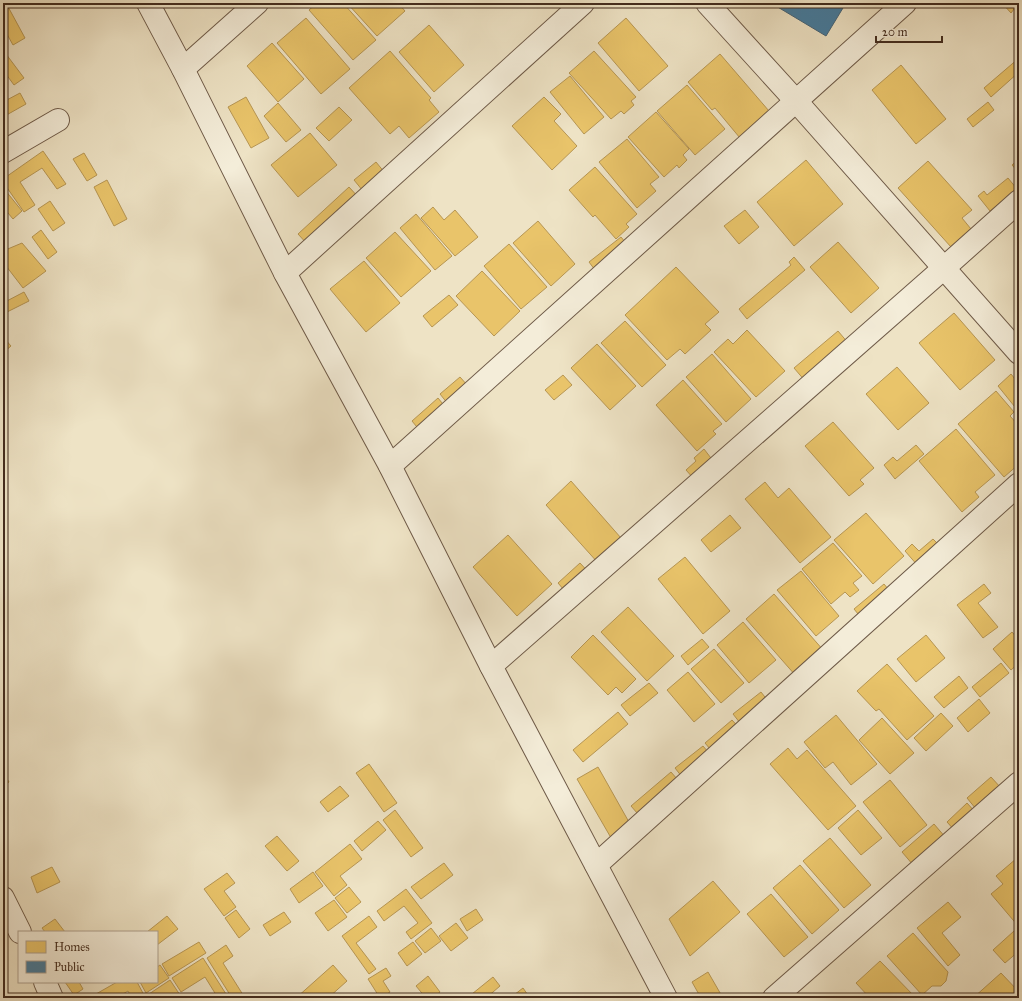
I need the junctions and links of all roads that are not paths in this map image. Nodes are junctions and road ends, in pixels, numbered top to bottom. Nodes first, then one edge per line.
1 (148, 3) edge
2 (257, 3) edge
3 (583, 3) edge
4 (707, 3) edge
5 (905, 3) edge
6 (183, 69) junction
7 (796, 101) junction
8 (58, 120) dead end
9 (3, 152) edge
10 (1019, 201) edge
11 (944, 268) junction
12 (285, 273) junction
13 (1019, 353) edge
14 (390, 466) junction
15 (1019, 484) edge
16 (491, 666) junction
17 (1019, 783) edge
18 (596, 865) junction
19 (3, 898) edge
20 (20, 931) edge
21 (45, 983) edge
22 (52, 998) edge
23 (666, 998) edge
24 (774, 998) edge

1 - 6 street
2 - 6 street
3 - 12 street
4 - 7 street
5 - 7 street
6 - 12 street
7 - 11 street
7 - 14 street
8 - 9 street
10 - 11 street
11 - 13 street
11 - 16 street
12 - 14 street
14 - 16 street
15 - 18 street
16 - 18 street
17 - 24 street
18 - 23 street
19 - 20 street
21 - 22 street

